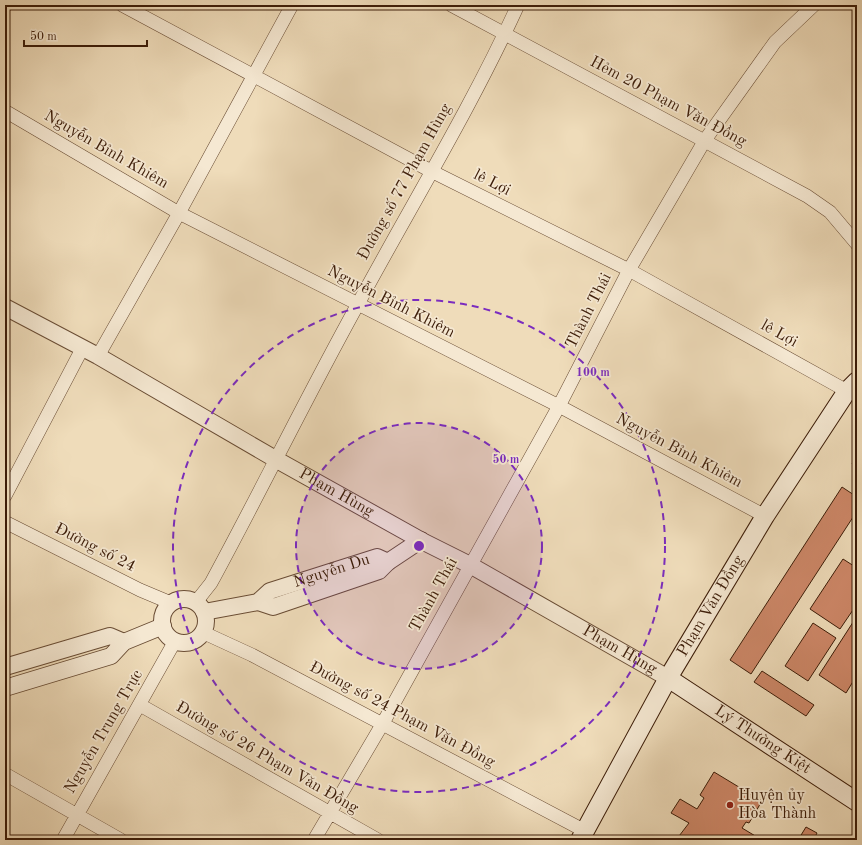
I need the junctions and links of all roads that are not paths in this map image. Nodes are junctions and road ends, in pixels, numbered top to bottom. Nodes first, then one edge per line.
1 (122, 5) edge
2 (292, 5) edge
3 (451, 5) edge
4 (518, 5) edge
5 (814, 5) edge
6 (505, 33) junction
7 (253, 76) junction
8 (5, 111) edge
9 (705, 140) junction
10 (431, 172) junction
11 (179, 213) junction
12 (857, 244) edge
13 (629, 270) junction
14 (357, 305) junction
15 (5, 307) edge
16 (82, 349) junction
17 (98, 356) junction
18 (852, 386) edge
19 (559, 406) junction
20 (277, 460) junction
21 (5, 496) edge
22 (765, 516) junction
23 (5, 522) edge
24 (421, 540) junction
25 (470, 565) junction
26 (171, 603) junction
27 (200, 607) junction
28 (163, 626) junction
29 (202, 632) junction
30 (175, 641) junction
31 (124, 642) junction
32 (5, 666) edge
33 (668, 678) junction
34 (5, 688) edge
35 (140, 705) junction
36 (383, 723) junction
37 (5, 774) edge
38 (857, 802) edge
39 (329, 813) junction
40 (77, 815) junction
41 (582, 835) edge
42 (63, 840) edge
43 (121, 840) edge
44 (314, 840) edge
45 (378, 840) edge

1 - 7 street, lê Lợi
2 - 7 street
3 - 6 street, Hẻm 20 Phạm Văn Đồng
4 - 6 street, Đường số 77 Phạm Hùng
5 - 9 street, Thành Thái
6 - 9 street, Hẻm 20 Phạm Văn Đồng
6 - 10 street, Đường số 77 Phạm Hùng
7 - 10 street, lê Lợi
7 - 11 street
8 - 11 street, Nguyễn Bỉnh Khiêm
9 - 12 street, Hẻm 20 Phạm Văn Đồng
9 - 13 street, Thành Thái
10 - 13 street, lê Lợi
10 - 14 street, Đường số 77 Phạm Hùng
11 - 14 street, Nguyễn Bỉnh Khiêm
11 - 17 street
13 - 18 street, lê Lợi
13 - 19 street, Thành Thái
14 - 19 street, Nguyễn Bỉnh Khiêm
14 - 20 street, Đường số 77 Phạm Hùng
15 - 16 street, Phạm Hùng
16 - 17 street, Phạm Hùng
16 - 21 street
17 - 20 street, Phạm Hùng
18 - 22 main road, Phạm Văn Đồng
19 - 22 street, Nguyễn Bỉnh Khiêm
19 - 25 street, Thành Thái
20 - 24 street, Phạm Hùng
20 - 27 street, Đường số 77 Phạm Hùng
22 - 33 main road, Phạm Văn Đồng
23 - 26 street, Đường số 24
24 - 25 street, Phạm Hùng
24 - 27 street, Nguyễn Du
25 - 33 street, Phạm Hùng
25 - 36 street, Thành Thái
26 - 27 street
26 - 28 street
27 - 29 street
28 - 30 street
28 - 31 street
29 - 30 street
29 - 36 street, Đường số 24 Phạm Văn Đồng
30 - 35 street, Nguyễn Trung Trực
31 - 32 street
31 - 34 street
33 - 38 main road, Lý Thường Kiệt
33 - 41 main road, Phạm Văn Đồng
35 - 39 street, Đường số 26 Phạm Văn Đồng
35 - 40 street, Nguyễn Trung Trực
36 - 39 street, Thành Thái
36 - 41 street, Đường số 24 Phạm Văn Đồng
37 - 40 street
39 - 44 street, Thành Thái
39 - 45 street, Đường số 26 Phạm Văn Đồng
40 - 42 street, Nguyễn Trung Trực
40 - 43 street

